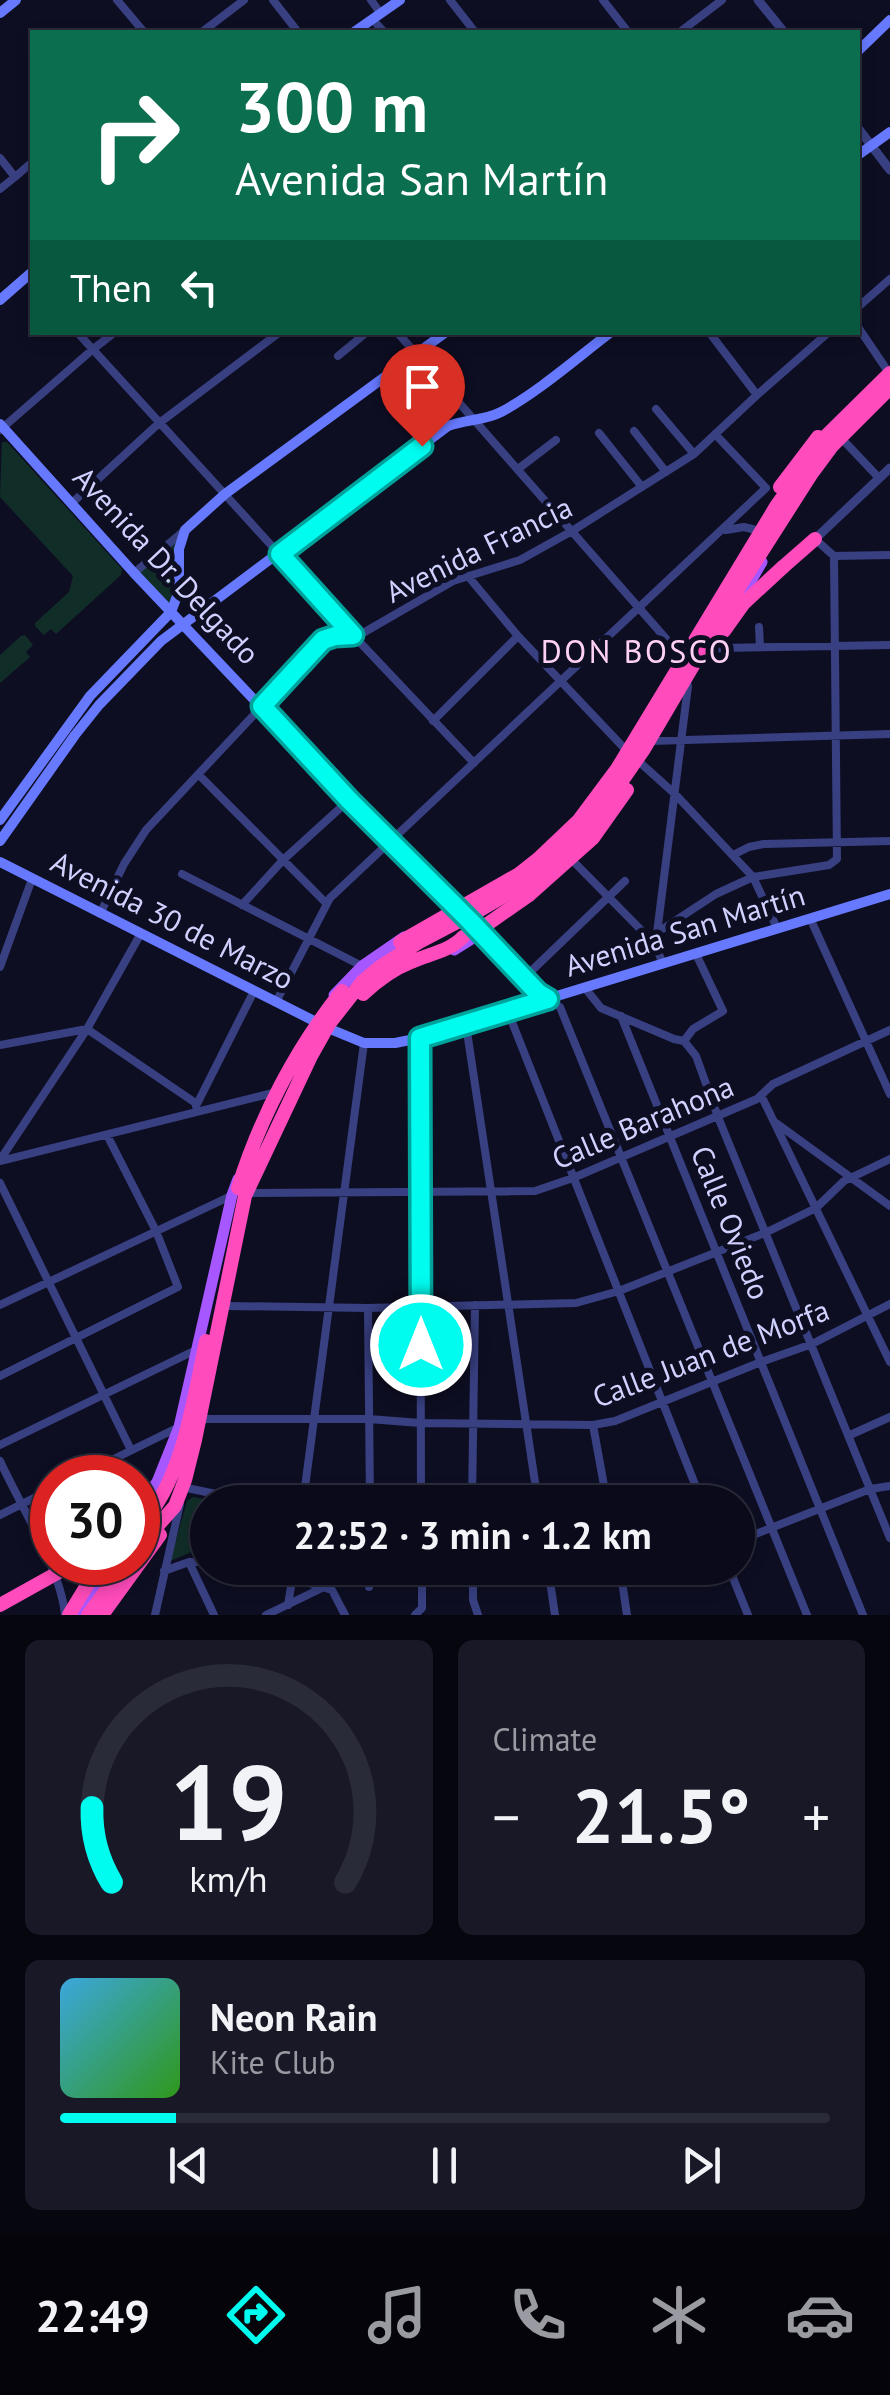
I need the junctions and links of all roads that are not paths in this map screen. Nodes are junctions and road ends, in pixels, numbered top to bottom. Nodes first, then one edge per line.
1 (16, 0) edge
2 (117, 0) edge
3 (244, 0) edge
4 (272, 0) edge
5 (371, 0) edge
6 (400, 0) edge
7 (450, 0) edge
8 (603, 0) edge
9 (722, 0) edge
10 (758, 0) edge
11 (0, 12) edge
12 (377, 17) junction
13 (890, 20) edge
14 (142, 30) edge
15 (205, 30) edge
16 (296, 30) edge
17 (357, 30) edge
18 (383, 30) edge
19 (473, 30) edge
20 (626, 30) edge
21 (683, 30) edge
22 (782, 30) edge
23 (860, 49) edge
24 (860, 131) edge
25 (890, 132) edge
26 (870, 146) junction
27 (860, 154) edge
28 (0, 158) edge
29 (30, 164) edge
30 (890, 170) edge
31 (15, 177) junction
32 (0, 189) edge
33 (30, 278) edge
34 (890, 278) edge
35 (0, 300) edge
36 (860, 306) edge
37 (860, 330) edge
38 (80, 335) edge
39 (111, 335) edge
40 (276, 335) edge
41 (363, 335) edge
42 (399, 335) edge
43 (442, 335) edge
44 (607, 335) edge
45 (711, 335) edge
46 (826, 335) edge
47 (92, 350) junction
48 (416, 354) junction
49 (338, 356) dead end
50 (889, 370) edge
51 (890, 391) edge
52 (758, 394) junction
53 (656, 410) dead end
54 (477, 422) junction
55 (158, 424) junction
56 (1, 427) edge
57 (634, 431) dead end
58 (822, 432) junction
59 (599, 433) dead end
60 (715, 434) junction
61 (556, 440) dead end
62 (844, 441) junction
63 (694, 454) junction
64 (890, 468) edge
65 (518, 469) junction
66 (666, 472) junction
67 (879, 478) junction
68 (642, 487) junction
69 (773, 487) junction
70 (225, 494) junction
71 (72, 502) junction
72 (185, 530) junction
73 (572, 531) junction
74 (760, 531) junction
75 (720, 533) junction
76 (815, 539) junction
77 (280, 554) junction
78 (890, 555) edge
79 (834, 556) junction
80 (134, 572) junction
81 (467, 575) junction
82 (640, 608) junction
83 (171, 612) junction
84 (182, 623) junction
85 (706, 624) junction
86 (759, 627) dead end
87 (721, 633) junction
88 (353, 635) junction
89 (518, 636) junction
90 (890, 645) edge
91 (836, 646) junction
92 (760, 647) junction
93 (716, 649) junction
94 (685, 662) junction
95 (561, 681) junction
96 (688, 686) junction
97 (262, 706) junction
98 (433, 721) junction
99 (836, 734) junction
100 (890, 734) edge
101 (681, 738) junction
102 (635, 747) junction
103 (474, 763) junction
104 (198, 775) junction
105 (676, 794) junction
106 (349, 800) junction
107 (0, 820) edge
108 (890, 841) edge
109 (0, 842) edge
110 (390, 842) junction
111 (838, 842) junction
112 (566, 855) junction
113 (733, 855) junction
114 (283, 860) junction
115 (0, 862) edge
116 (182, 874) dead end
117 (753, 876) junction
118 (32, 880) junction
119 (625, 880) dead end
120 (890, 894) edge
121 (608, 897) junction
122 (326, 903) junction
123 (242, 904) junction
124 (456, 906) junction
125 (100, 914) junction
126 (810, 918) junction
127 (475, 926) junction
128 (777, 928) junction
129 (658, 932) junction
130 (140, 935) junction
131 (308, 939) junction
132 (657, 949) junction
133 (696, 954) junction
134 (663, 964) junction
135 (0, 965) edge
136 (362, 966) junction
137 (524, 978) junction
138 (370, 982) junction
139 (585, 988) junction
140 (254, 992) junction
141 (548, 999) junction
142 (276, 1002) junction
143 (508, 1012) junction
144 (620, 1016) junction
145 (324, 1025) junction
146 (466, 1025) junction
147 (87, 1030) junction
148 (890, 1030) edge
149 (420, 1038) junction
150 (866, 1040) junction
151 (684, 1041) junction
152 (364, 1043) junction
153 (0, 1045) edge
154 (273, 1093) junction
155 (890, 1094) edge
156 (761, 1095) junction
157 (197, 1104) junction
158 (192, 1114) junction
159 (718, 1117) junction
160 (774, 1122) junction
161 (107, 1135) junction
162 (671, 1137) junction
163 (621, 1158) junction
164 (890, 1159) edge
165 (0, 1161) edge
166 (572, 1178) junction
167 (850, 1178) junction
168 (0, 1183) edge
169 (490, 1190) junction
170 (252, 1192) junction
171 (342, 1192) junction
172 (422, 1193) junction
173 (232, 1195) junction
174 (890, 1206) edge
175 (816, 1208) junction
176 (156, 1231) junction
177 (767, 1232) junction
178 (717, 1252) junction
179 (668, 1272) junction
180 (48, 1283) junction
181 (618, 1291) junction
182 (890, 1304) edge
183 (0, 1305) edge
184 (474, 1305) junction
185 (229, 1306) junction
186 (422, 1306) junction
187 (508, 1306) junction
188 (328, 1307) junction
189 (368, 1308) junction
190 (868, 1317) junction
191 (74, 1338) junction
192 (812, 1344) junction
193 (198, 1349) junction
194 (761, 1362) junction
195 (890, 1362) edge
196 (0, 1376) edge
197 (713, 1382) junction
198 (102, 1395) junction
199 (662, 1403) junction
200 (890, 1417) edge
201 (206, 1419) junction
202 (369, 1419) junction
203 (314, 1420) junction
204 (420, 1423) junction
205 (473, 1423) junction
206 (525, 1424) junction
207 (593, 1425) junction
208 (180, 1427) junction
209 (850, 1435) junction
210 (0, 1445) edge
211 (130, 1450) junction
212 (120, 1455) edge
213 (0, 1461) edge
214 (160, 1475) edge
215 (305, 1485) edge
216 (370, 1485) edge
217 (422, 1485) edge
218 (472, 1485) edge
219 (535, 1485) edge
220 (604, 1485) edge
221 (695, 1485) edge
222 (890, 1486) edge
223 (187, 1488) junction
224 (870, 1488) junction
225 (190, 1489) edge
226 (160, 1492) edge
227 (30, 1500) edge
228 (20, 1505) junction
229 (178, 1505) junction
230 (819, 1508) junction
231 (0, 1515) edge
232 (30, 1519) edge
233 (160, 1524) edge
234 (770, 1527) junction
235 (755, 1534) edge
236 (890, 1538) edge
237 (189, 1562) joint
238 (164, 1572) junction
239 (30, 1583) edge
240 (32, 1585) edge
241 (64, 1585) edge
242 (87, 1585) edge
243 (97, 1585) edge
244 (110, 1585) edge
245 (291, 1585) edge
246 (317, 1585) edge
247 (422, 1585) edge
248 (473, 1585) edge
249 (551, 1585) edge
250 (622, 1585) edge
251 (736, 1585) edge
252 (324, 1587) junction
253 (0, 1601) edge
254 (288, 1604) junction
255 (747, 1612) edge
256 (67, 1615) edge
257 (78, 1615) edge
258 (88, 1615) edge
259 (102, 1615) edge
260 (154, 1615) edge
261 (214, 1615) edge
262 (266, 1615) edge
263 (345, 1615) edge
264 (416, 1615) edge
265 (478, 1615) edge
266 (555, 1615) edge
267 (627, 1615) edge
268 (732, 1615) edge
269 (806, 1615) edge
270 (863, 1615) edge

1 - 11 main road
2 - 14 street
3 - 15 street
4 - 16 street
5 - 12 street
6 - 12 main road
7 - 19 street
8 - 20 street
9 - 21 street
10 - 22 street
12 - 17 main road
12 - 18 street
13 - 23 main road
24 - 26 street
25 - 26 main road
26 - 27 main road
26 - 30 street
28 - 31 street
29 - 31 street
31 - 32 street
33 - 35 main road
34 - 36 street
37 - 50 street
38 - 47 street
39 - 47 street
40 - 55 street
41 - 49 street
42 - 48 street
43 - 48 main road
44 - 54 main road
45 - 52 street
46 - 52 street, Avenida Francia
47 - 55 street
47 - 56 street
48 - 54 street
48 - 70 main road
50 - 58 main road
50 - 85 highway, bridge
51 - 62 main road
51 - 94 highway, bridge
52 - 60 street, Avenida Francia
53 - 63 street
54 - 65 street
54 - 77 main road
55 - 70 street
55 - 71 street
56 - 71 main road, Avenida Dr. Delgado
57 - 66 street
58 - 69 highway
58 - 74 main road
59 - 68 street
60 - 63 street, Avenida Francia
60 - 69 street
61 - 65 street
62 - 67 street
62 - 87 main road
63 - 66 street, Avenida Francia
64 - 67 street
65 - 73 street
66 - 68 street, Avenida Francia
67 - 76 street
68 - 73 street, Avenida Francia
69 - 75 street
69 - 85 highway, bridge
70 - 72 main road
70 - 77 street
71 - 80 main road, Avenida Dr. Delgado
72 - 80 street
72 - 83 main road
73 - 81 street, Avenida Francia
73 - 82 street
74 - 75 street
74 - 94 main road
75 - 82 street
76 - 79 street
76 - 87 street
76 - 94 highway, bridge
77 - 84 main road
77 - 88 street
78 - 79 street
79 - 91 street
80 - 83 main road, Avenida Dr. Delgado
81 - 88 street, Avenida Francia
81 - 89 street
82 - 94 street
82 - 95 street
83 - 84 main road, Avenida Dr. Delgado
83 - 107 main road
84 - 97 main road, Avenida Dr. Delgado
84 - 109 main road
85 - 226 highway, bridge
86 - 92 street
87 - 93 main road
88 - 97 street, Avenida Francia
88 - 98 street
89 - 95 street
89 - 98 street
90 - 91 street
91 - 92 street
91 - 99 street
92 - 93 street
93 - 94 street
93 - 96 main road
94 - 96 street
94 - 102 highway, bridge
95 - 102 street
95 - 103 street
96 - 101 street
96 - 102 main road
97 - 104 street, Avenida Francia
97 - 106 main road, Avenida Dr. Delgado
98 - 103 street
99 - 100 street
99 - 101 street
99 - 111 street
101 - 102 street
101 - 105 street
102 - 105 street
102 - 112 main road
102 - 124 main road
102 - 127 highway, bridge
102 - 145 highway, bridge
103 - 110 street
104 - 114 street
104 - 125 street, Avenida Francia
105 - 113 street
105 - 129 street
106 - 110 main road, Avenida Dr. Delgado
106 - 114 street
108 - 111 street
110 - 122 street
110 - 124 main road, Avenida Dr. Delgado
111 - 113 street
111 - 117 street
112 - 121 street
112 - 127 main road
113 - 117 street
114 - 122 street
114 - 123 street
115 - 118 main road, Avenida 30 de Marzo
116 - 123 street
117 - 128 street
117 - 129 street
118 - 125 main road, Avenida 30 de Marzo
118 - 135 street
119 - 121 street
120 - 126 main road, Avenida San Martín
121 - 132 street
121 - 137 street
122 - 131 street
123 - 131 street
124 - 127 main road, Avenida Dr. Delgado
124 - 136 main road
125 - 130 main road, Avenida 30 de Marzo
126 - 128 main road, Avenida San Martín
126 - 150 street
127 - 137 main road, Avenida Dr. Delgado
127 - 138 main road
127 - 138 main road
127 - 145 highway, bridge
128 - 133 main road, Avenida San Martín
129 - 132 street
130 - 140 main road, Avenida 30 de Marzo
130 - 147 street
131 - 136 street
131 - 142 street
132 - 134 street
133 - 134 main road, Avenida San Martín
133 - 151 street
134 - 139 main road, Avenida San Martín
136 - 145 main road
137 - 141 main road, Avenida Dr. Delgado
138 - 145 main road
139 - 141 main road, Avenida San Martín
139 - 144 street
140 - 142 main road, Avenida 30 de Marzo
140 - 157 street
141 - 143 main road, Avenida San Martín
141 - 163 street
142 - 145 main road, Avenida 30 de Marzo
143 - 146 main road, Avenida San Martín
143 - 166 street
144 - 151 street
144 - 162 street, Calle Oviedo
145 - 152 main road, Avenida San Martín
145 - 154 main road
145 - 170 main road
145 - 229 highway, bridge
146 - 149 main road, Avenida San Martín
146 - 169 street
147 - 153 street
147 - 157 street
147 - 165 street
148 - 150 street, Calle Barahona
149 - 152 main road, Avenida San Martín
149 - 172 street
150 - 155 street
150 - 156 street, Calle Barahona
151 - 159 street
152 - 171 street
154 - 158 street
154 - 173 main road
156 - 159 street, Calle Barahona
156 - 160 street
157 - 158 street
158 - 161 street
159 - 162 street, Calle Barahona
159 - 177 street
160 - 167 street
160 - 175 street
161 - 165 street
161 - 176 street
162 - 163 street, Calle Barahona
162 - 178 street, Calle Oviedo
163 - 166 street, Calle Barahona
163 - 179 street
164 - 167 street
166 - 169 street, Calle Barahona
166 - 181 street
167 - 174 street
167 - 175 street
168 - 180 street
169 - 172 street, Calle Barahona
169 - 187 street
170 - 171 street, Calle Barahona
170 - 173 street, Calle Barahona
170 - 185 main road
171 - 172 street, Calle Barahona
171 - 188 street
172 - 186 street
173 - 176 street, Calle Barahona
173 - 193 main road
175 - 177 street
175 - 190 street
176 - 180 street, Calle Barahona
176 - 191 street
177 - 178 street
177 - 192 street
178 - 179 street
178 - 194 street, Calle Oviedo
179 - 181 street
179 - 197 street
180 - 183 street, Calle Barahona
180 - 191 street
181 - 187 street
181 - 199 street
182 - 190 street, Calle Juan de Morfa
184 - 186 street
184 - 187 street
184 - 205 street
185 - 188 street
185 - 201 main road
186 - 189 street
186 - 204 street
187 - 206 street
188 - 189 street
188 - 203 street
189 - 202 street
190 - 192 street, Calle Juan de Morfa
190 - 195 street
191 - 196 street
191 - 198 street
192 - 194 street, Calle Juan de Morfa
192 - 209 street
193 - 198 street
193 - 208 main road
194 - 197 street, Calle Juan de Morfa
194 - 230 street, Calle Oviedo
197 - 199 street, Calle Juan de Morfa
197 - 234 street
198 - 210 street
198 - 211 street
199 - 207 street, Calle Juan de Morfa
199 - 221 street
200 - 209 street
201 - 203 street, Calle Juan de Morfa
201 - 208 street, Calle Juan de Morfa
201 - 223 main road
202 - 203 street, Calle Juan de Morfa
202 - 204 street, Calle Juan de Morfa
202 - 216 street
203 - 215 street
204 - 205 street, Calle Juan de Morfa
204 - 217 street
205 - 206 street, Calle Juan de Morfa
205 - 218 street
206 - 207 street, Calle Juan de Morfa
206 - 219 street
207 - 220 street
208 - 211 street, Calle Juan de Morfa
208 - 214 main road
209 - 224 street
211 - 212 street, Calle Juan de Morfa
213 - 228 street
222 - 224 street
223 - 225 street
223 - 229 main road
224 - 230 street
224 - 236 street
227 - 228 street
228 - 231 street
228 - 232 street
229 - 233 highway, bridge
229 - 238 street
229 - 259 highway, bridge
230 - 234 street
230 - 270 street, Calle Oviedo
234 - 235 street
234 - 269 street
237 - 238 street
237 - 261 street
238 - 260 street
239 - 253 main road
240 - 253 highway, bridge
241 - 256 street
242 - 256 highway
243 - 257 main road
244 - 258 highway
245 - 254 street
246 - 252 street
247 - 264 street
248 - 265 street
249 - 266 street
250 - 267 street
251 - 255 street
252 - 254 street
252 - 263 street
254 - 262 street
255 - 268 street

